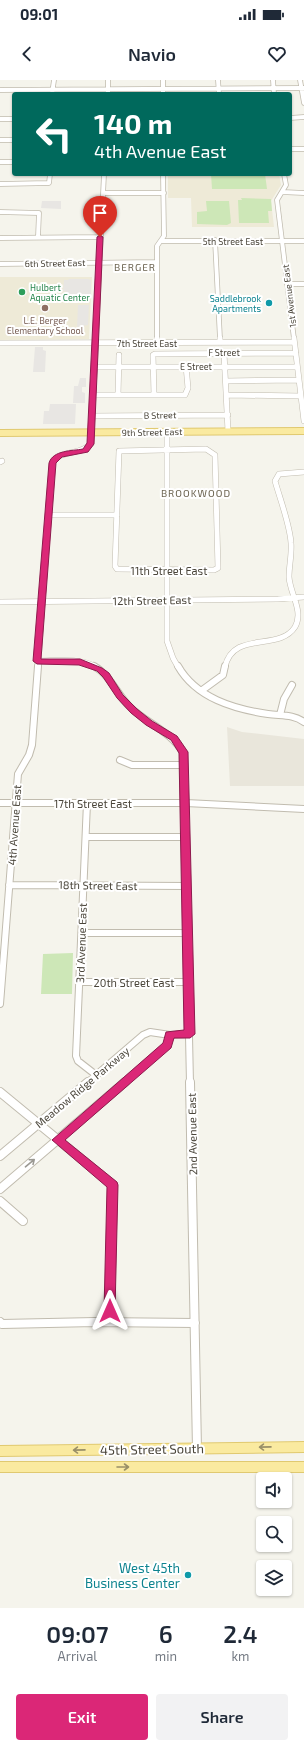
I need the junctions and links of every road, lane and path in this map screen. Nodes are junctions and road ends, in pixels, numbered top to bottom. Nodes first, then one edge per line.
1 (54, 80) edge
2 (108, 80) edge
3 (163, 80) edge
4 (218, 80) edge
5 (273, 80) edge
6 (300, 80) edge
7 (219, 88) junction
8 (274, 88) junction
9 (303, 88) edge
10 (53, 89) junction
11 (108, 89) junction
12 (163, 89) junction
13 (0, 90) edge
14 (52, 92) edge
15 (219, 92) edge
16 (274, 92) edge
17 (304, 103) edge
18 (304, 117) edge
19 (292, 118) edge
20 (0, 119) edge
21 (12, 119) edge
22 (0, 140) edge
23 (12, 140) edge
24 (292, 149) edge
25 (304, 149) edge
26 (0, 162) edge
27 (12, 162) edge
28 (50, 176) edge
29 (104, 176) edge
30 (163, 176) edge
31 (284, 176) edge
32 (0, 184) edge
33 (282, 192) junction
34 (164, 193) junction
35 (304, 193) edge
36 (103, 194) junction
37 (0, 212) edge
38 (38, 237) junction
39 (100, 237) junction
40 (0, 238) edge
41 (215, 240) junction
42 (283, 240) junction
43 (304, 240) edge
44 (161, 241) junction
45 (158, 262) junction
46 (99, 263) junction
47 (0, 264) edge
48 (287, 284) junction
49 (304, 284) edge
50 (157, 342) junction
51 (294, 342) junction
52 (0, 343) edge
53 (95, 343) junction
54 (220, 343) junction
55 (224, 353) junction
56 (296, 353) junction
57 (119, 355) dead end
58 (118, 366) junction
59 (186, 366) junction
60 (225, 366) junction
61 (94, 367) junction
62 (153, 367) junction
63 (298, 369) junction
64 (304, 371) edge
65 (299, 380) junction
66 (226, 381) junction
67 (93, 395) junction
68 (118, 395) junction
69 (154, 395) junction
70 (227, 395) junction
71 (301, 396) junction
72 (228, 415) junction
73 (92, 416) junction
74 (304, 421) edge
75 (228, 431) junction
76 (304, 431) edge
77 (167, 432) junction
78 (0, 433) edge
79 (91, 433) junction
80 (167, 450) junction
81 (304, 472) edge
82 (48, 515) junction
83 (117, 515) junction
84 (166, 570) junction
85 (304, 596) edge
86 (294, 597) junction
87 (167, 600) junction
88 (0, 602) edge
89 (42, 602) junction
90 (37, 661) junction
91 (292, 685) dead end
92 (201, 691) junction
93 (280, 715) junction
94 (304, 722) edge
95 (120, 760) dead end
96 (184, 765) junction
97 (88, 802) junction
98 (186, 802) junction
99 (0, 803) edge
100 (16, 803) junction
101 (304, 809) edge
102 (86, 837) junction
103 (186, 837) junction
104 (9, 884) junction
105 (84, 885) junction
106 (187, 886) junction
107 (3, 932) edge
108 (82, 933) junction
109 (187, 933) junction
110 (80, 982) junction
111 (188, 982) junction
112 (0, 1004) edge
113 (190, 1034) junction
114 (170, 1035) junction
115 (96, 1075) junction
116 (0, 1092) edge
117 (38, 1124) junction
118 (57, 1140) junction
119 (0, 1156) edge
120 (0, 1189) edge
121 (0, 1201) edge
122 (23, 1221) dead end
123 (0, 1322) edge
124 (110, 1322) junction
125 (195, 1323) junction
126 (304, 1447) edge
127 (197, 1448) junction
128 (0, 1451) edge
129 (0, 1467) edge
130 (304, 1467) edge

1 - 10 street
2 - 11 street
3 - 12 street
4 - 7 street
5 - 8 street
6 - 9 street
7 - 8 street
7 - 12 street
7 - 15 street
8 - 9 street
8 - 16 street
9 - 17 street
10 - 11 street
10 - 13 street
10 - 14 street
11 - 12 street
18 - 19 street
20 - 21 street
22 - 23 street
24 - 25 street
26 - 27 street
28 - 32 street
29 - 36 street, 4th Avenue East
30 - 34 street
31 - 33 street, 1st Avenue East
33 - 35 street
33 - 42 street, 1st Avenue East
34 - 36 street
34 - 44 street
36 - 39 street, 4th Avenue East
37 - 38 street
38 - 39 street
38 - 40 street
39 - 46 street, 4th Avenue East
41 - 42 street, 5th Street East
41 - 44 street, 5th Street East
41 - 54 street
42 - 43 street, 5th Street East
42 - 48 street, 1st Avenue East
44 - 45 street
45 - 46 street, 6th Street East
45 - 50 street
46 - 47 street, 6th Street East
46 - 53 street, 4th Avenue East
48 - 49 street
48 - 51 street, 1st Avenue East
50 - 53 street, 7th Street East
50 - 54 street, 7th Street East
51 - 54 street, 7th Street East
51 - 56 street, 1st Avenue East
52 - 53 street, 7th Street East
53 - 61 street, 4th Avenue East
55 - 56 street, F Street
55 - 60 street
55 - 62 street, F Street
56 - 63 street, 1st Avenue East
57 - 58 street
58 - 61 street, E Street
58 - 62 street, E Street
58 - 68 street
59 - 60 street, E Street
59 - 62 street, E Street
59 - 69 street
60 - 63 street, E Street
60 - 66 street
61 - 67 street, 4th Avenue East
62 - 69 street
63 - 64 street, E Street
63 - 65 street, 1st Avenue East
65 - 66 street
65 - 71 street, 1st Avenue East
66 - 70 street
67 - 68 street
67 - 73 street, 4th Avenue East
68 - 69 street
70 - 71 street
70 - 72 street
71 - 74 street, 1st Avenue East
72 - 73 street, B Street
72 - 75 street
73 - 79 street, 4th Avenue East
75 - 76 main road, 9th Street East
75 - 77 main road, 9th Street East
77 - 79 main road, 9th Street East
77 - 80 street
78 - 79 main road, 9th Street East
79 - 82 street, 4th Avenue East
80 - 83 street
80 - 84 street
80 - 84 street, 11th Street East
81 - 86 street
82 - 83 street
82 - 89 street, 4th Avenue East
83 - 84 street, 11th Street East
84 - 87 street
85 - 86 street, 12th Street East
86 - 87 street, 12th Street East
86 - 92 street
87 - 89 street, 12th Street East
87 - 92 street
88 - 89 street, 12th Street East
89 - 90 street, 4th Avenue East
90 - 96 street
90 - 100 street, 4th Avenue East
91 - 93 street
92 - 93 street
93 - 94 street
95 - 96 street
96 - 98 street
97 - 98 street, 17th Street East
97 - 100 street, 17th Street East
97 - 102 street, 3rd Avenue East
98 - 101 street, 17th Street East
98 - 103 street, 2nd Avenue East
99 - 100 street, 17th Street East
100 - 104 street, 4th Avenue East
102 - 103 street
102 - 105 street, 3rd Avenue East
103 - 106 street, 2nd Avenue East
104 - 105 street, 18th Street East
104 - 107 street, 4th Avenue East
105 - 106 street, 18th Street East
105 - 108 street, 3rd Avenue East
106 - 109 street, 2nd Avenue East
107 - 112 street, 4th Avenue East
108 - 109 street
108 - 110 street, 3rd Avenue East
109 - 111 street, 2nd Avenue East
110 - 111 street, 20th Street East
110 - 115 street, 3rd Avenue East
111 - 113 street, 2nd Avenue East
113 - 114 street, Meadow Ridge Parkway
113 - 125 street, 2nd Avenue East
114 - 115 street, Meadow Ridge Parkway
114 - 118 street
115 - 117 street, Meadow Ridge Parkway
116 - 117 street
117 - 118 street
117 - 119 street, Meadow Ridge Parkway
120 -> 118 street
118 - 124 street
121 - 122 street
123 - 124 street
124 - 125 street
125 - 127 street, 2nd Avenue East
126 -> 127 main road, 45th Street South
127 -> 128 main road, 45th Street South
129 -> 130 main road, 45th Street South

